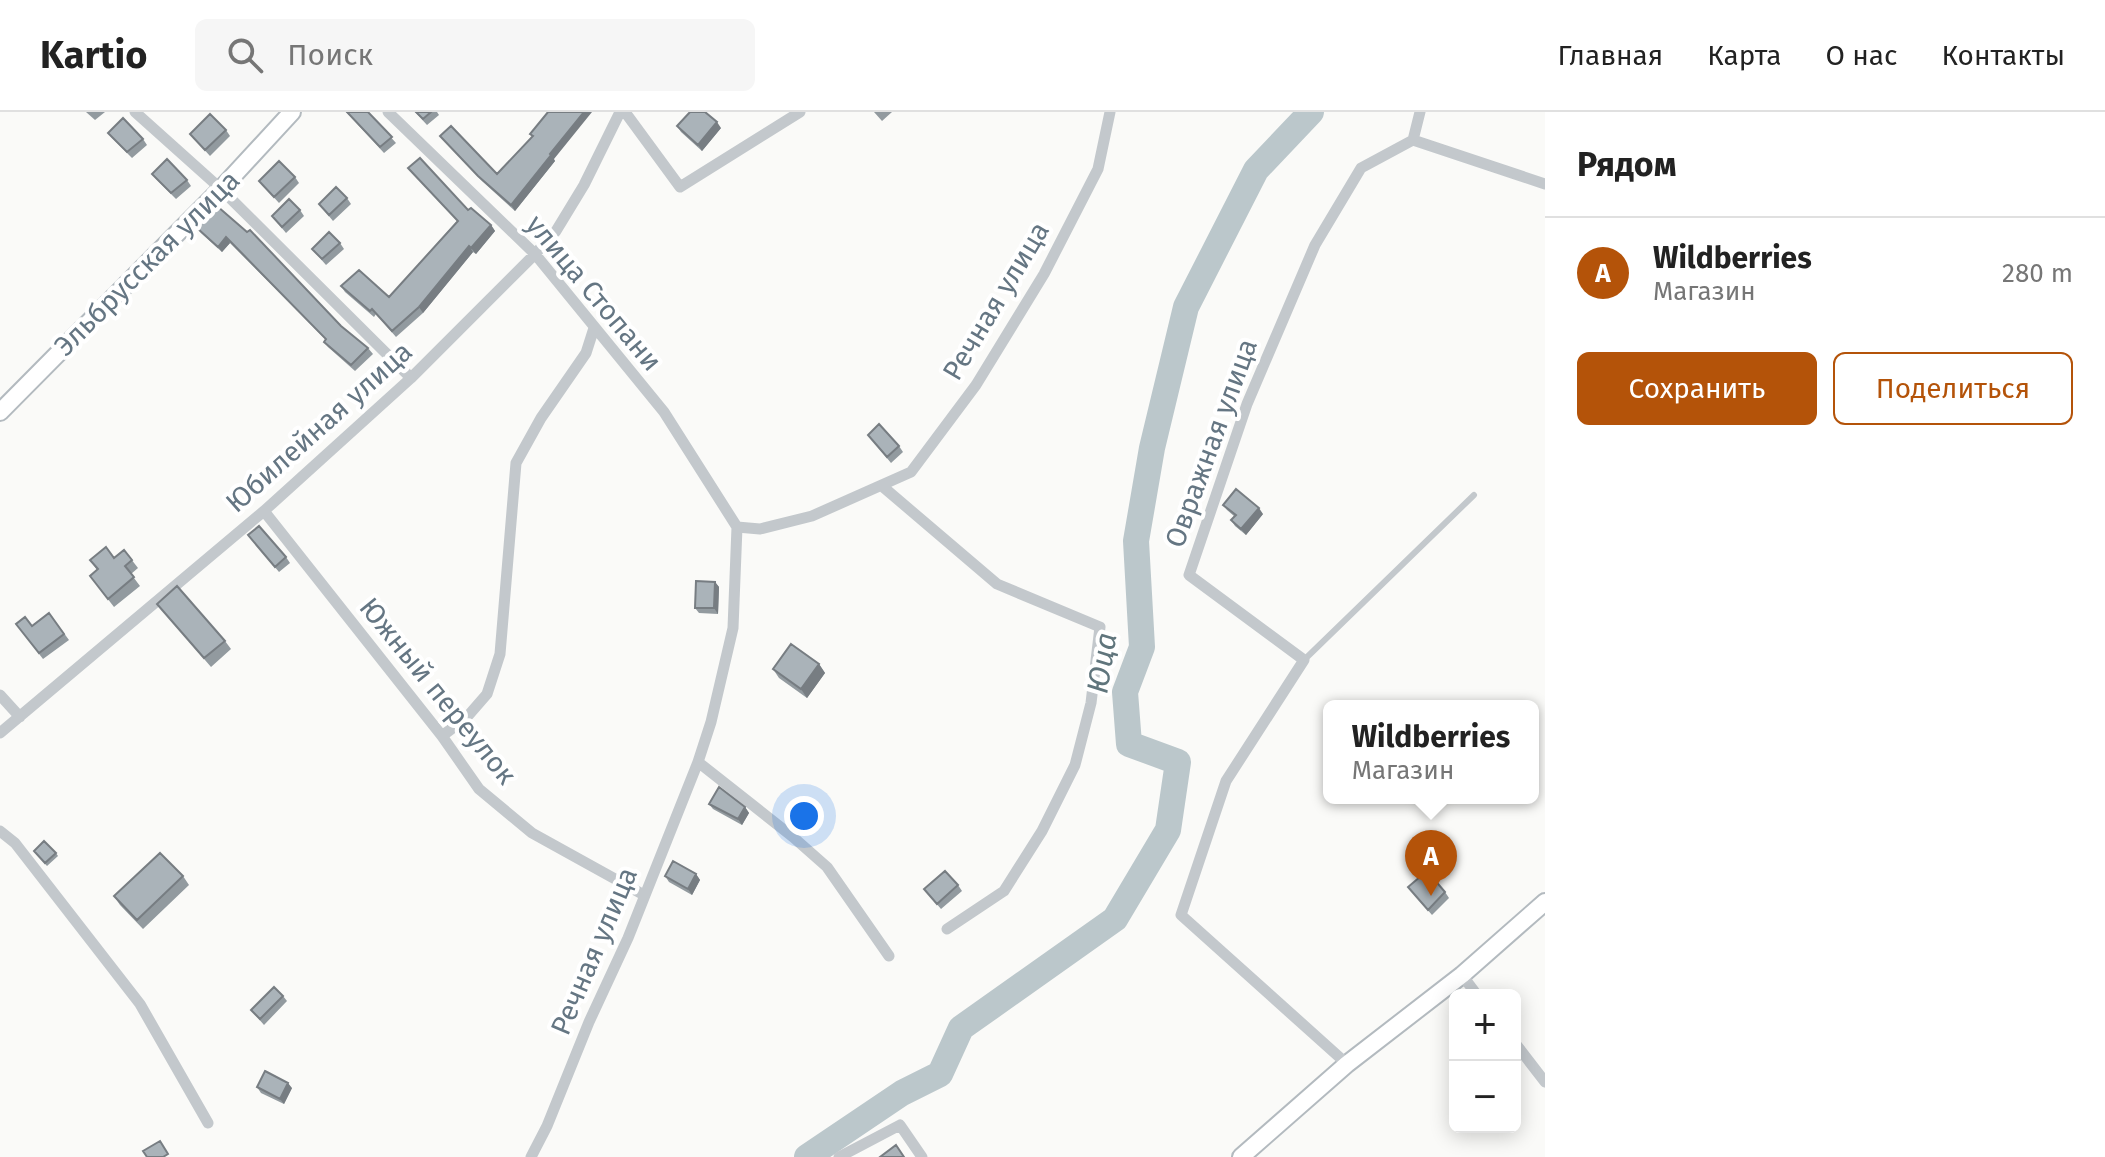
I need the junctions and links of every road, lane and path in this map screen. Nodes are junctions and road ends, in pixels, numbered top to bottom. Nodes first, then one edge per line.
1 (135, 112) edge
2 (292, 112) edge
3 (388, 112) edge
4 (623, 112) edge
5 (800, 112) edge
6 (1110, 112) edge
7 (1420, 112) edge
8 (1413, 140) junction
9 (1545, 184) edge
10 (221, 189) junction
11 (535, 254) junction
12 (594, 328) junction
13 (411, 378) junction
14 (0, 412) edge
15 (882, 486) junction
16 (1474, 495) dead end
17 (264, 511) junction
18 (737, 527) junction
19 (1304, 660) junction
20 (0, 695) edge
21 (20, 717) junction
22 (0, 733) edge
23 (442, 736) junction
24 (698, 762) junction
25 (0, 831) edge
26 (644, 895) junction
27 (1545, 902) edge
28 (947, 929) dead end
29 (889, 956) dead end
30 (1462, 975) junction
31 (1472, 989) edge
32 (1521, 1051) edge
33 (1347, 1064) junction
34 (1545, 1082) edge
35 (208, 1123) dead end
36 (531, 1157) edge
37 (839, 1157) edge
38 (922, 1157) edge
39 (1241, 1157) edge

1 - 10 street
2 - 10 street, Эльбрусская улица
3 - 11 street, улица Стопани
4 - 5 street
4 - 11 street, Юбилейная улица
6 - 15 street, Речная улица
7 - 8 street
8 - 9 street
8 - 19 street, Овражная улица
10 - 13 street
10 - 14 street, Эльбрусская улица
11 - 12 street, улица Стопани
11 - 13 street, Юбилейная улица
12 - 18 street, улица Стопани
12 - 23 street
13 - 17 street, Юбилейная улица
15 - 18 street, Речная улица
15 - 28 street
16 - 19 lane
17 - 21 street, Юбилейная улица
17 - 23 street, Южный переулок
18 - 24 street, Речная улица
19 - 33 street
20 - 21 street
21 - 22 street, Юбилейная улица
23 - 26 street, Южный переулок
24 - 26 street, Речная улица
24 - 29 street
25 - 35 street
26 - 36 street, Речная улица
27 - 30 street
30 - 31 street
30 - 33 street
32 - 34 street
33 - 39 street
37 - 38 street

